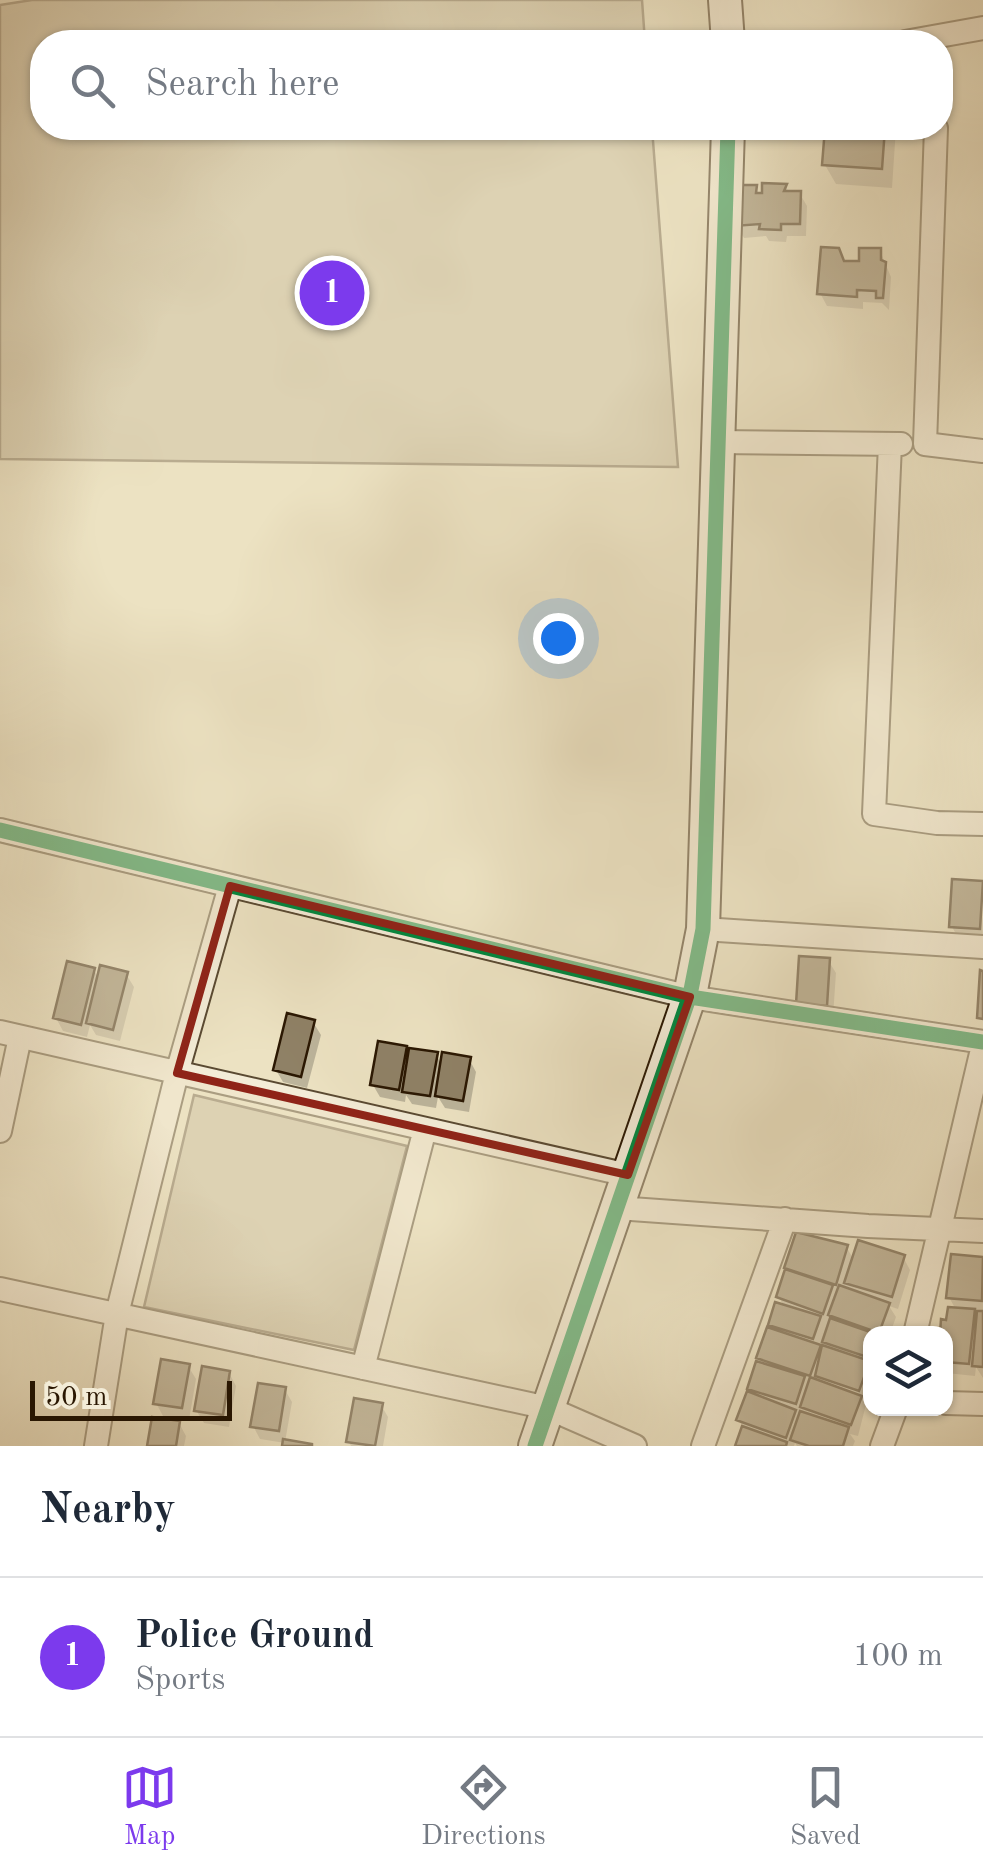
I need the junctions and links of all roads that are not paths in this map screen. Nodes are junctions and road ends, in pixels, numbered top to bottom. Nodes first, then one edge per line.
1 (725, 0) edge
2 (983, 28) edge
3 (727, 30) edge
4 (953, 36) edge
5 (728, 140) edge
6 (936, 140) edge
7 (717, 442) junction
8 (890, 444) junction
9 (925, 444) junction
10 (983, 451) edge
11 (983, 824) edge
12 (0, 830) edge
13 (230, 886) junction
14 (704, 929) junction
15 (983, 946) edge
16 (690, 997) junction
17 (10, 1035) edge
18 (983, 1044) edge
19 (177, 1073) junction
20 (425, 1128) junction
21 (0, 1131) edge
22 (628, 1175) junction
23 (617, 1208) junction
24 (785, 1219) junction
25 (942, 1228) junction
26 (983, 1230) edge
27 (0, 1289) edge
28 (117, 1314) junction
29 (917, 1326) edge
30 (363, 1368) junction
31 (953, 1404) edge
32 (983, 1404) edge
33 (548, 1408) junction
34 (893, 1416) edge
35 (96, 1446) edge
36 (535, 1446) edge
37 (635, 1446) edge
38 (702, 1446) edge
39 (882, 1446) edge

1 - 3 street
2 - 4 street
5 - 7 street
6 - 9 street
7 - 8 street
7 - 14 street
8 - 9 street
8 - 11 street
9 - 10 street
12 - 13 street
13 - 16 street
13 - 19 street
14 - 15 street
14 - 16 street
16 - 18 street
16 - 22 street
17 - 19 street
17 - 21 street
18 - 25 street
19 - 20 street
19 - 28 street
20 - 22 street
20 - 30 street
22 - 23 street
23 - 24 street
23 - 33 street
24 - 25 street
24 - 38 street
25 - 26 street
25 - 29 street
27 - 28 street
28 - 30 street
28 - 35 street
30 - 33 street
31 - 32 street
33 - 36 street
33 - 37 street
34 - 39 street

